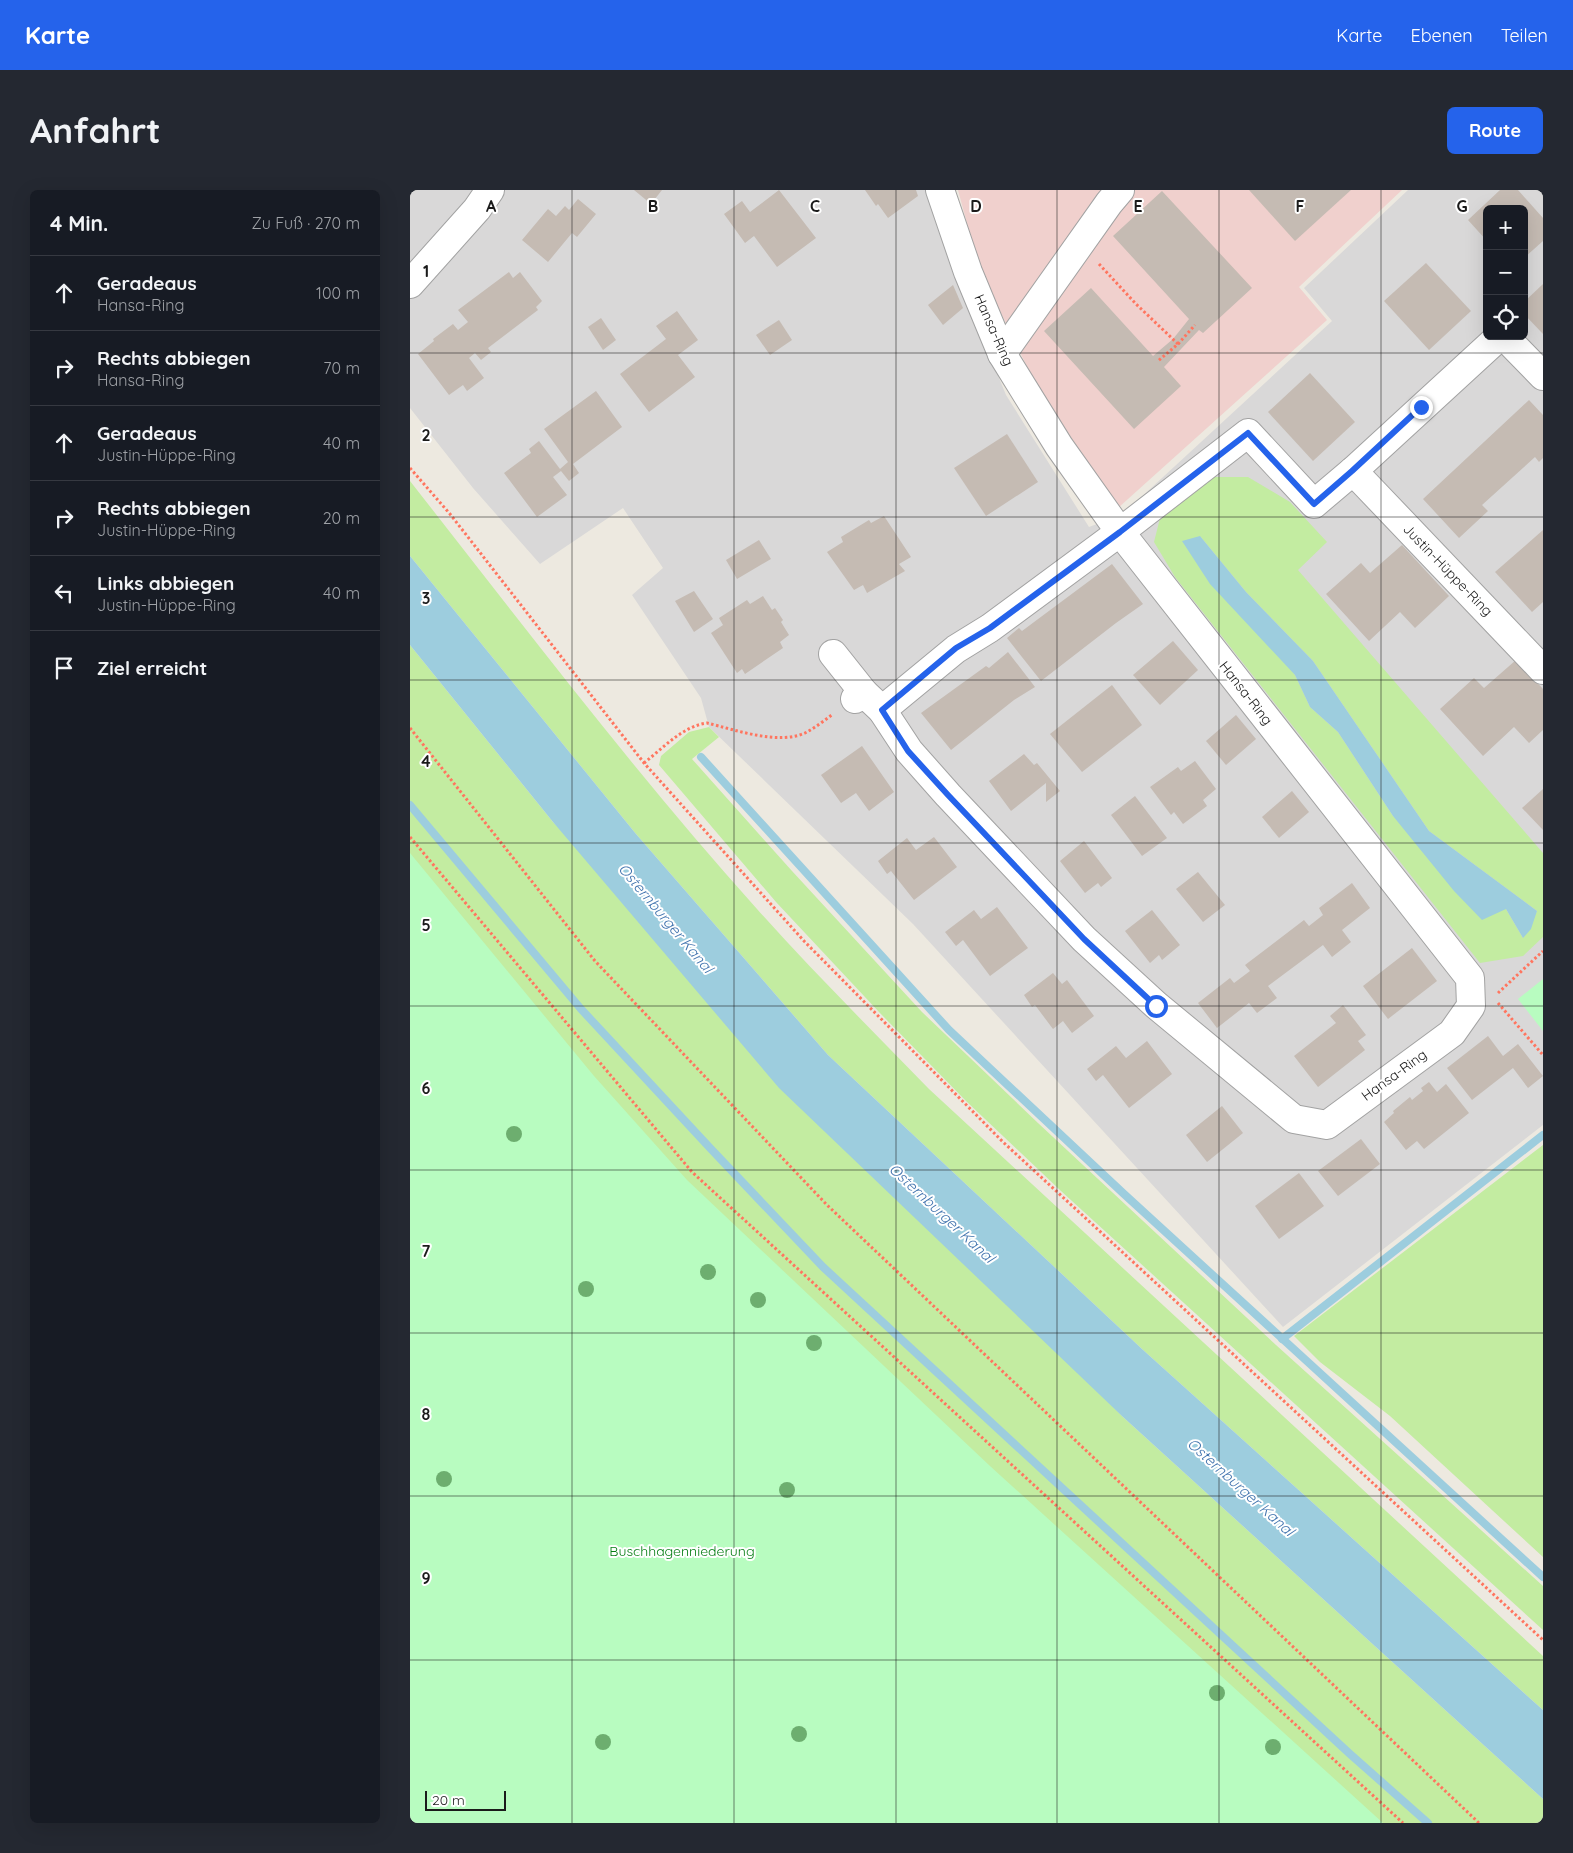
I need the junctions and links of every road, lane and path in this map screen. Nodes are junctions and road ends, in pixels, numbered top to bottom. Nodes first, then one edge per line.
1 (490, 190) edge
2 (940, 190) edge
3 (1120, 190) edge
4 (1080, 243) junction
5 (410, 284) edge
6 (1194, 325) dead end
7 (1496, 340) edge
8 (1508, 340) edge
9 (1178, 344) junction
10 (1002, 354) junction
11 (1158, 362) dead end
12 (1543, 376) edge
13 (410, 468) edge
14 (1352, 471) junction
15 (1120, 532) junction
16 (832, 654) dead end
17 (1543, 670) edge
18 (867, 701) junction
19 (410, 728) edge
20 (644, 763) junction
21 (410, 837) edge
22 (1543, 950) edge
23 (1543, 1055) edge
24 (1543, 1640) edge
25 (1403, 1823) edge
26 (1479, 1823) edge

1 - 5 street
2 - 10 street, Hansa-Ring
3 - 4 street
4 - 9 path
4 - 10 street
6 - 9 path
7 - 14 street
8 - 12 street
9 - 11 path
10 - 15 street, Hansa-Ring
13 - 20 path
14 - 15 street
14 - 17 street, Justin-Hüppe-Ring
15 - 18 street
15 - 18 street, Hansa-Ring
16 - 18 street, Hansa-Ring
18 - 20 path
19 - 26 path
20 - 24 path
21 - 25 path
22 - 23 path

